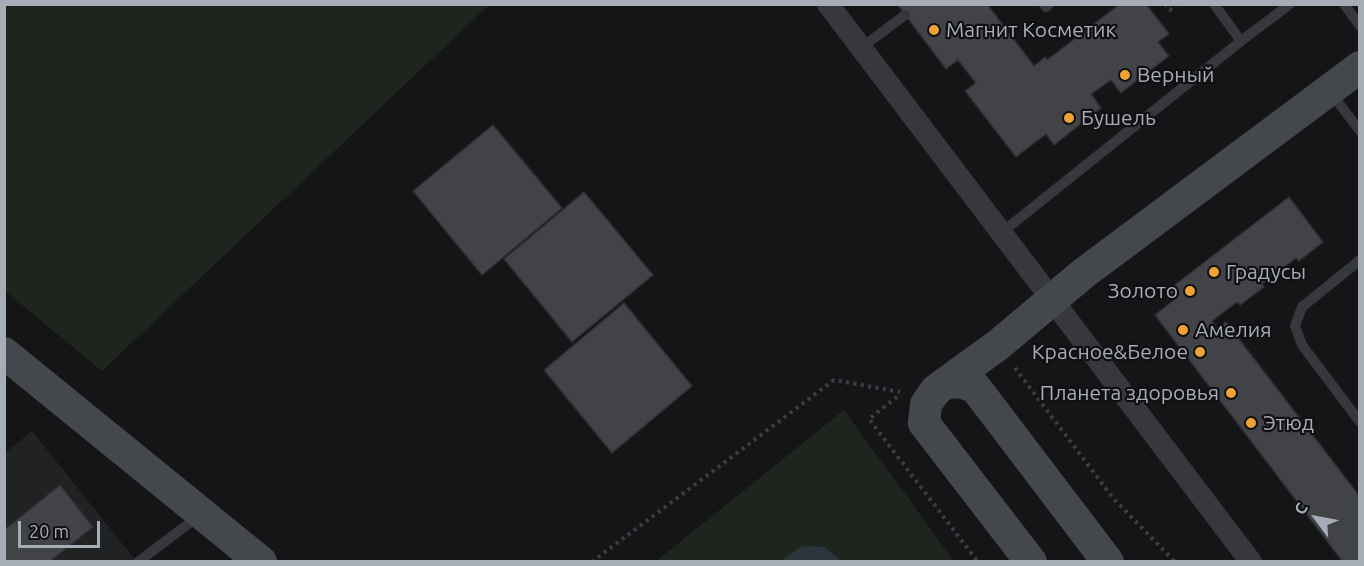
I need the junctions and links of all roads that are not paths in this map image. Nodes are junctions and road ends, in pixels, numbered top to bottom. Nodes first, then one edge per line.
1 (828, 4) edge
2 (1044, 4) edge
3 (1049, 4) edge
4 (1214, 4) edge
5 (1290, 4) edge
6 (1344, 4) edge
7 (905, 15) dead end
8 (1359, 26) edge
9 (1241, 41) junction
10 (861, 48) junction
11 (1359, 67) edge
12 (1329, 90) junction
13 (1359, 131) edge
14 (1001, 233) junction
15 (1359, 260) edge
16 (1052, 301) junction
17 (4, 353) edge
18 (961, 385) junction
19 (1359, 422) edge
20 (202, 513) junction
21 (138, 561) edge
22 (261, 561) edge
23 (1031, 561) edge
24 (1108, 561) edge
25 (1251, 561) edge

1 - 10 street
2 - 3 lane
4 - 9 lane
5 - 9 lane
6 - 8 lane
7 - 10 lane
9 - 14 lane
10 - 14 street
11 - 12 street
12 - 13 lane
12 - 16 street
14 - 16 street
15 - 19 lane
16 - 18 street
16 - 25 street
17 - 20 street
18 - 23 street
18 - 24 street
20 - 21 lane
20 - 22 street

